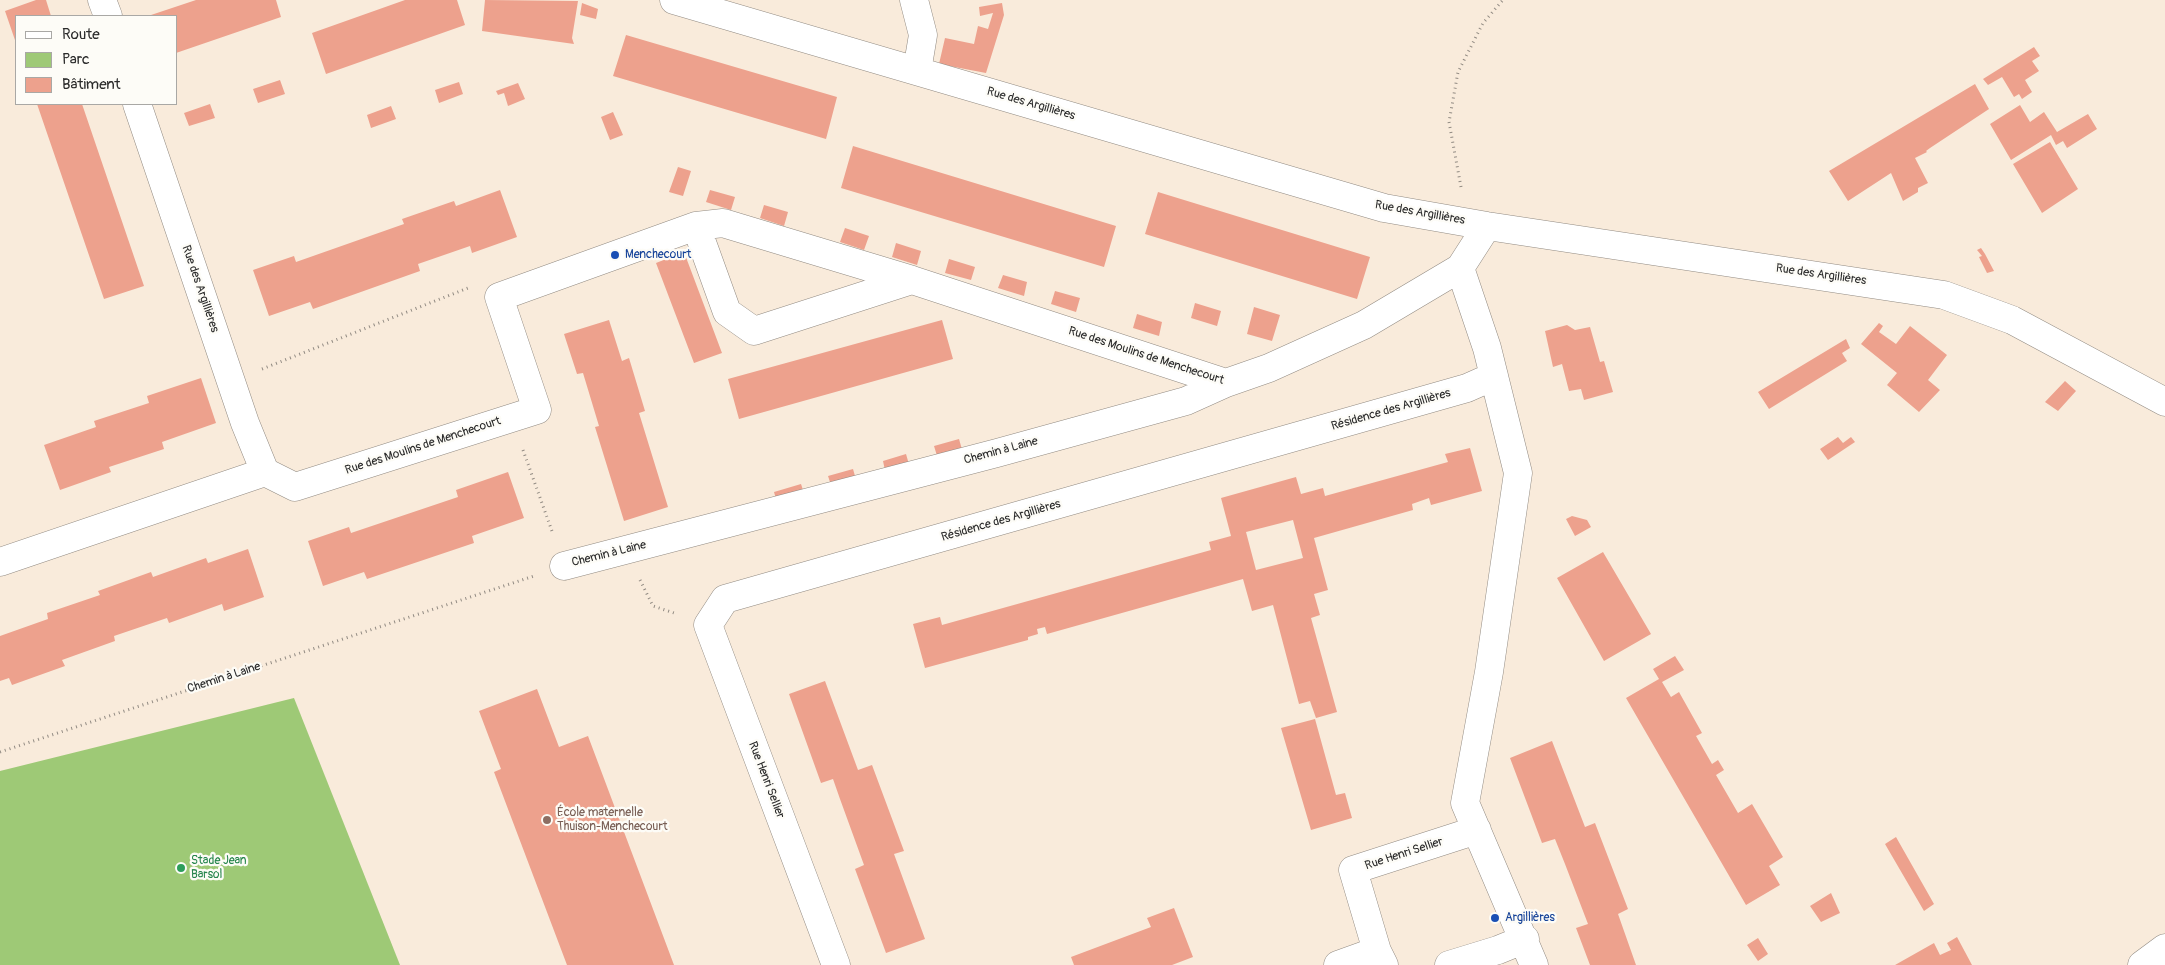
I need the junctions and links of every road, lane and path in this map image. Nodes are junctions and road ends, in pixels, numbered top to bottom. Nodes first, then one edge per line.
1 (102, 0) edge
2 (674, 0) edge
3 (914, 0) edge
4 (1503, 0) edge
5 (108, 15) edge
6 (917, 71) junction
7 (137, 105) edge
8 (1477, 224) junction
9 (696, 226) junction
10 (1460, 268) junction
11 (912, 280) junction
12 (499, 296) junction
13 (1494, 376) junction
14 (231, 381) junction
15 (1226, 383) junction
16 (2165, 402) edge
17 (512, 418) junction
18 (265, 472) junction
19 (626, 550) junction
20 (0, 562) edge
21 (564, 566) junction
22 (708, 625) junction
23 (0, 752) edge
24 (1478, 830) junction
25 (1525, 939) junction
26 (2165, 948) edge
27 (1381, 958) edge
28 (836, 965) edge
29 (1338, 965) edge
30 (1449, 965) edge
31 (1534, 965) edge
32 (2142, 965) edge

1 - 5 street
2 - 6 street, Rue des Argillières
3 - 6 street
4 - 8 path
6 - 8 street, Rue des Argillières
7 - 14 street, Rue des Argillières
8 - 10 street, Rue des Moulins de Menchecourt
8 - 16 street, Rue des Argillières
9 - 11 street, Rue des Moulins de Menchecourt
9 - 11 street
9 - 12 street, Rue des Moulins de Menchecourt
10 - 13 street
10 - 15 street, Rue des Moulins de Menchecourt
11 - 15 street, Rue des Moulins de Menchecourt
12 - 14 path
12 - 17 street, Rue des Moulins de Menchecourt
13 - 22 street, Résidence des Argillières
13 - 24 street
14 - 18 street, Rue des Argillières
15 - 19 street, Chemin à Laine
17 - 18 street, Rue des Moulins de Menchecourt
17 - 21 path
18 - 20 street
19 - 21 street, Chemin à Laine
19 - 22 path
21 - 23 path, Chemin à Laine
22 - 28 street, Rue Henri Sellier
24 - 25 street
24 - 27 street, Rue Henri Sellier
25 - 30 street
25 - 31 street
26 - 32 street
27 - 29 street, Rue Henri Sellier

